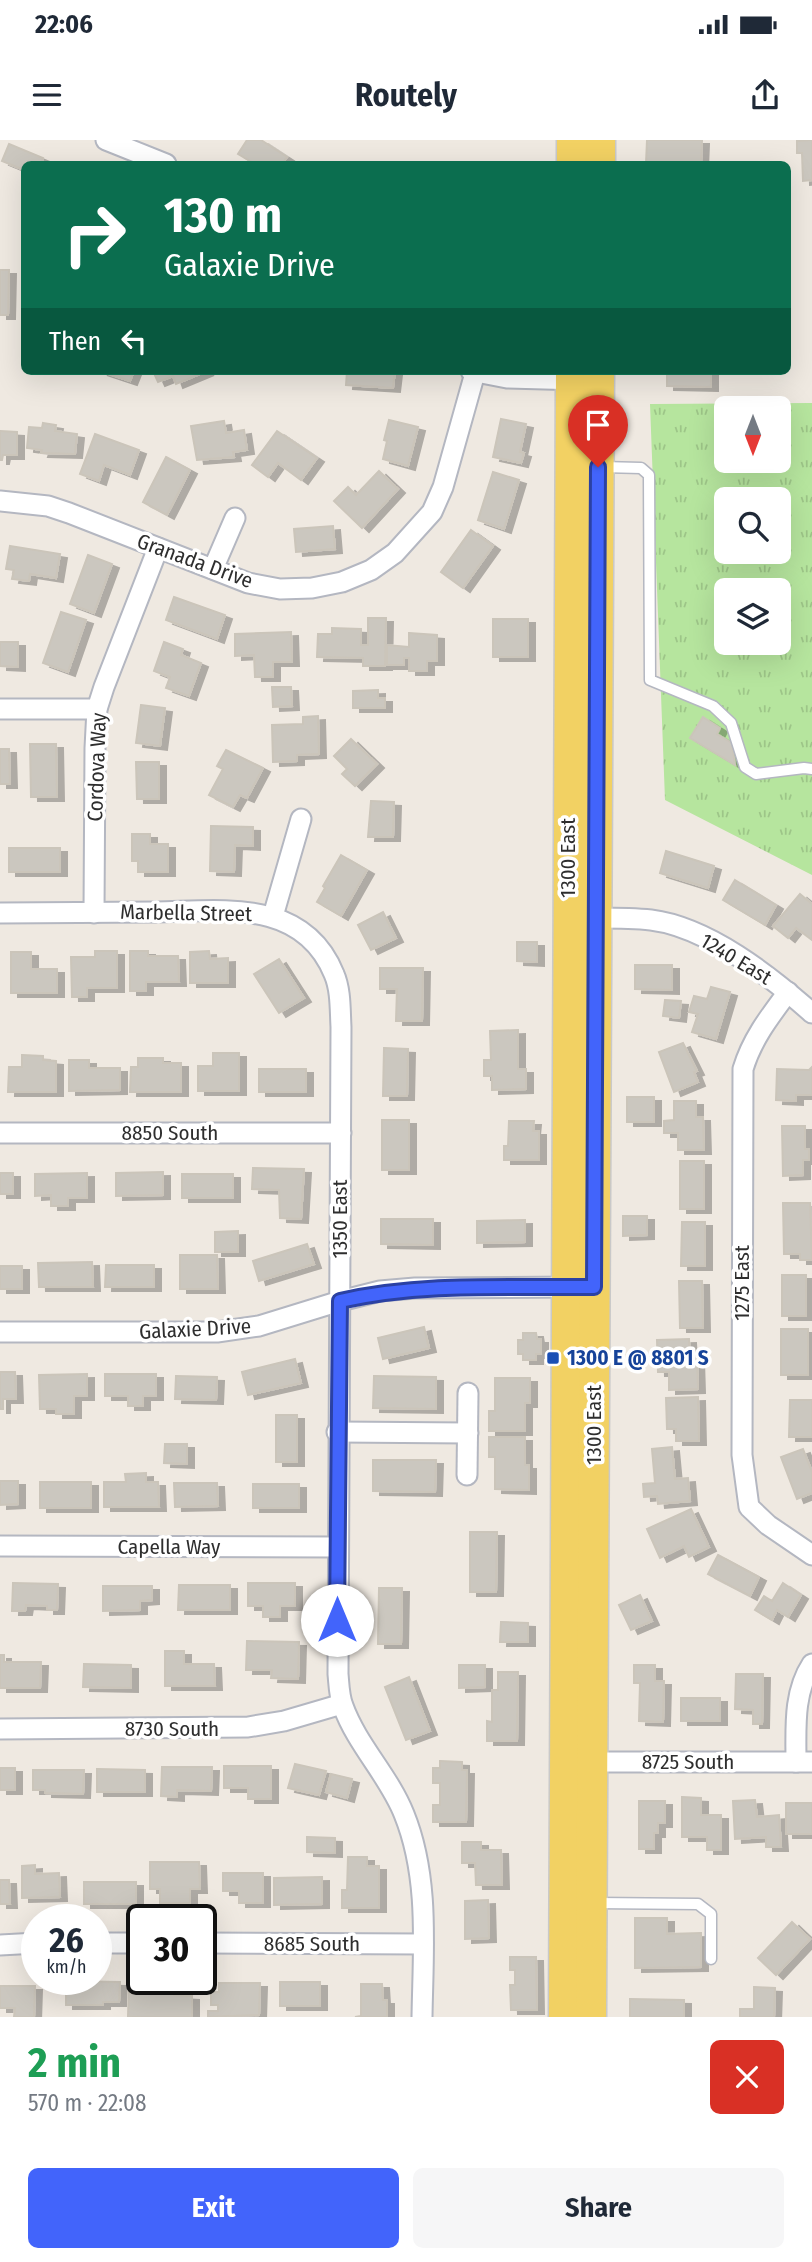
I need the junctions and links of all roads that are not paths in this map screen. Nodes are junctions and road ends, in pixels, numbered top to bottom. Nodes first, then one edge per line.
1 (106, 140) edge
2 (572, 140) edge
3 (600, 140) edge
4 (158, 161) edge
5 (572, 161) edge
6 (600, 161) edge
7 (472, 375) edge
8 (490, 375) edge
9 (585, 375) edge
10 (598, 467) junction
11 (0, 501) edge
12 (235, 518) dead end
13 (158, 548) junction
14 (213, 569) junction
15 (0, 709) edge
16 (97, 709) junction
17 (812, 769) edge
18 (301, 819) dead end
19 (0, 913) edge
20 (94, 913) junction
21 (273, 916) junction
22 (597, 918) junction
23 (788, 992) junction
24 (812, 1013) edge
25 (341, 1027) joint
26 (0, 1133) edge
27 (341, 1133) junction
28 (581, 1287) junction
29 (340, 1301) junction
30 (0, 1332) edge
31 (468, 1393) dead end
32 (337, 1432) junction
33 (467, 1433) junction
34 (467, 1475) dead end
35 (0, 1546) edge
36 (337, 1547) junction
37 (812, 1555) edge
38 (812, 1664) edge
39 (342, 1704) junction
40 (0, 1729) edge
41 (578, 1762) junction
42 (804, 1762) edge
43 (592, 1903) junction
44 (217, 1943) edge
45 (21, 1944) edge
46 (423, 1944) junction
47 (0, 1945) edge
48 (711, 1959) dead end
49 (422, 2017) edge
50 (564, 2017) edge
51 (591, 2017) edge

1 - 4 street
2 - 5 main road
3 - 6 main road
7 - 14 street, Granada Drive
8 - 9 street
9 - 10 main road, 1300 East
9 - 28 main road, 1300 East
10 - 17 lane
10 - 22 main road, 1300 East
11 - 13 street, Granada Drive
12 - 14 street
13 - 14 street, Granada Drive
13 - 16 street, Cordova Way
15 - 16 street
16 - 20 street, Cordova Way
18 - 21 street
19 - 20 street, Marbella Street
20 - 21 street, Marbella Street
21 - 25 street, Marbella Street
22 - 23 street, 1240 East
22 - 28 main road, 1300 East
23 - 24 street, 1240 East
23 - 37 street, 1275 East
25 - 27 street, 1350 East
26 - 27 street, 8850 South
27 - 29 street, 1350 East
28 - 29 street, Galaxie Drive
28 - 41 main road, 1300 East
29 - 30 street, Galaxie Drive
29 - 32 street, 1350 East
31 - 33 street
32 - 33 street
32 - 36 street, 1350 East
33 - 34 street
35 - 36 street, Capella Way
36 - 39 street, 1350 East
38 - 42 street
39 - 40 street, 8730 South
39 - 46 street
41 - 42 street, 8725 South
41 - 43 main road, 1300 East
41 - 50 main road, 1300 East
43 - 48 lane
43 - 51 main road, 1300 East
44 - 46 street, 8685 South
45 - 47 street
46 - 49 street

